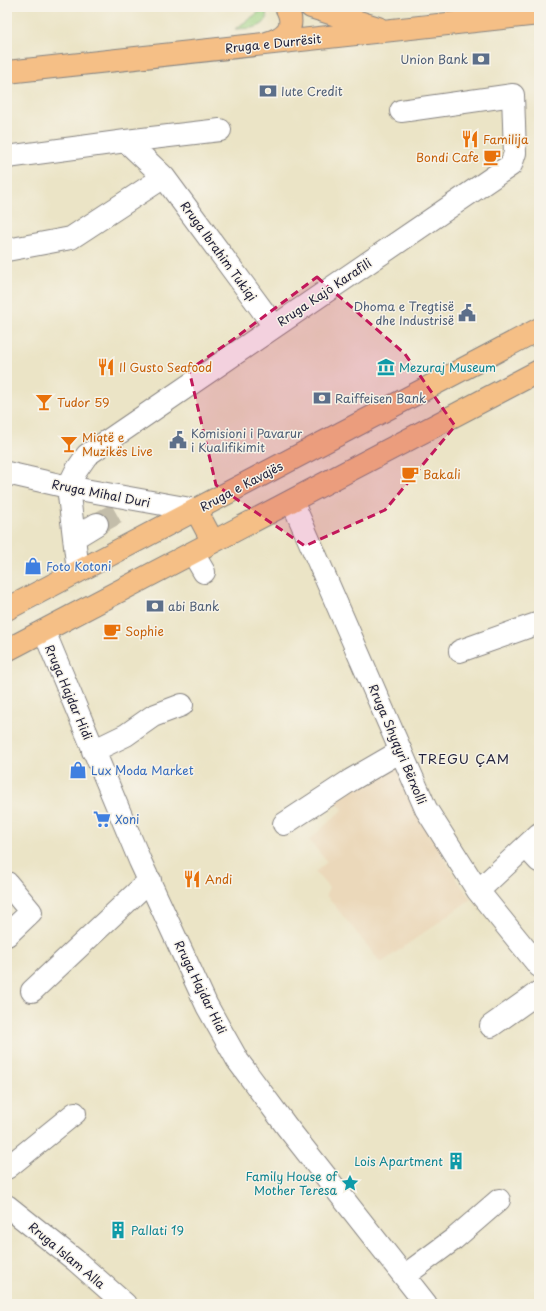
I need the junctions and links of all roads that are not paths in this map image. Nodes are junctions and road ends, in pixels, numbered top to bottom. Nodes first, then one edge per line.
1 (286, 7) edge
2 (311, 7) edge
3 (509, 7) edge
4 (539, 14) edge
5 (483, 20) junction
6 (386, 31) junction
7 (266, 44) junction
8 (7, 72) edge
9 (401, 111) dead end
10 (220, 130) dead end
11 (126, 140) junction
12 (7, 157) edge
13 (164, 177) junction
14 (7, 250) edge
15 (274, 326) junction
16 (539, 330) edge
17 (539, 371) edge
18 (7, 473) edge
19 (68, 487) junction
20 (292, 501) junction
21 (196, 510) junction
22 (97, 524) tunnel mouth
23 (74, 538) junction
24 (213, 542) junction
25 (193, 553) junction
26 (78, 571) junction
27 (204, 572) dead end
28 (7, 609) edge
29 (539, 623) edge
30 (44, 631) junction
31 (7, 650) edge
32 (460, 651) dead end
33 (182, 705) dead end
34 (93, 751) junction
35 (401, 751) junction
36 (284, 824) dead end
37 (535, 847) edge
38 (150, 880) junction
39 (7, 883) edge
40 (478, 891) junction
41 (7, 936) edge
42 (539, 966) edge
43 (32, 991) dead end
44 (539, 992) edge
45 (491, 1026) dead end
46 (75, 1113) dead end
47 (7, 1168) edge
48 (499, 1200) dead end
49 (7, 1206) edge
50 (404, 1276) junction
51 (125, 1304) edge
52 (426, 1304) edge

1 - 7 main road
2 - 6 main road
3 - 5 main road
4 - 5 main road, Rruga e Durrësit
5 - 6 main road, Rruga e Durrësit
6 - 7 main road, Rruga e Durrësit
7 - 8 main road, Rruga e Durrësit
9 - 15 street, Rruga Kajo Karafili
10 - 11 street
11 - 12 street
11 - 13 street, Rruga Ibrahim Tukiqi
13 - 14 street
13 - 15 street, Rruga Ibrahim Tukiqi
15 - 19 street, Rruga Kajo Karafili
16 - 21 main road, Rruga e Kavajës
17 - 20 main road
18 - 19 street, Rruga Mihal Duri
19 - 21 street, Rruga Mihal Duri
19 - 23 street
20 - 24 main road
20 - 35 street, Rruga Shyqyri Bërxolli
21 - 24 main road
21 - 26 main road, Rruga e Kavajës
22 - 23 street
23 - 26 street
24 - 25 main road
25 - 27 street
25 - 30 main road
26 - 28 main road, Rruga e Kavajës
29 - 32 street
30 - 31 main road
30 - 34 street, Rruga Hajdar Hidi
33 - 34 street
34 - 38 street, Rruga Hajdar Hidi
35 - 36 street
35 - 40 street, Rruga Shyqyri Bërxolli
37 - 40 street
38 - 43 street
38 - 50 street, Rruga Hajdar Hidi
39 - 41 street
40 - 42 street, Rruga Shyqyri Bërxolli
44 - 45 street
46 - 47 street
48 - 50 street
49 - 51 street, Rruga Islam Alla
50 - 52 street, Rruga Hajdar Hidi

